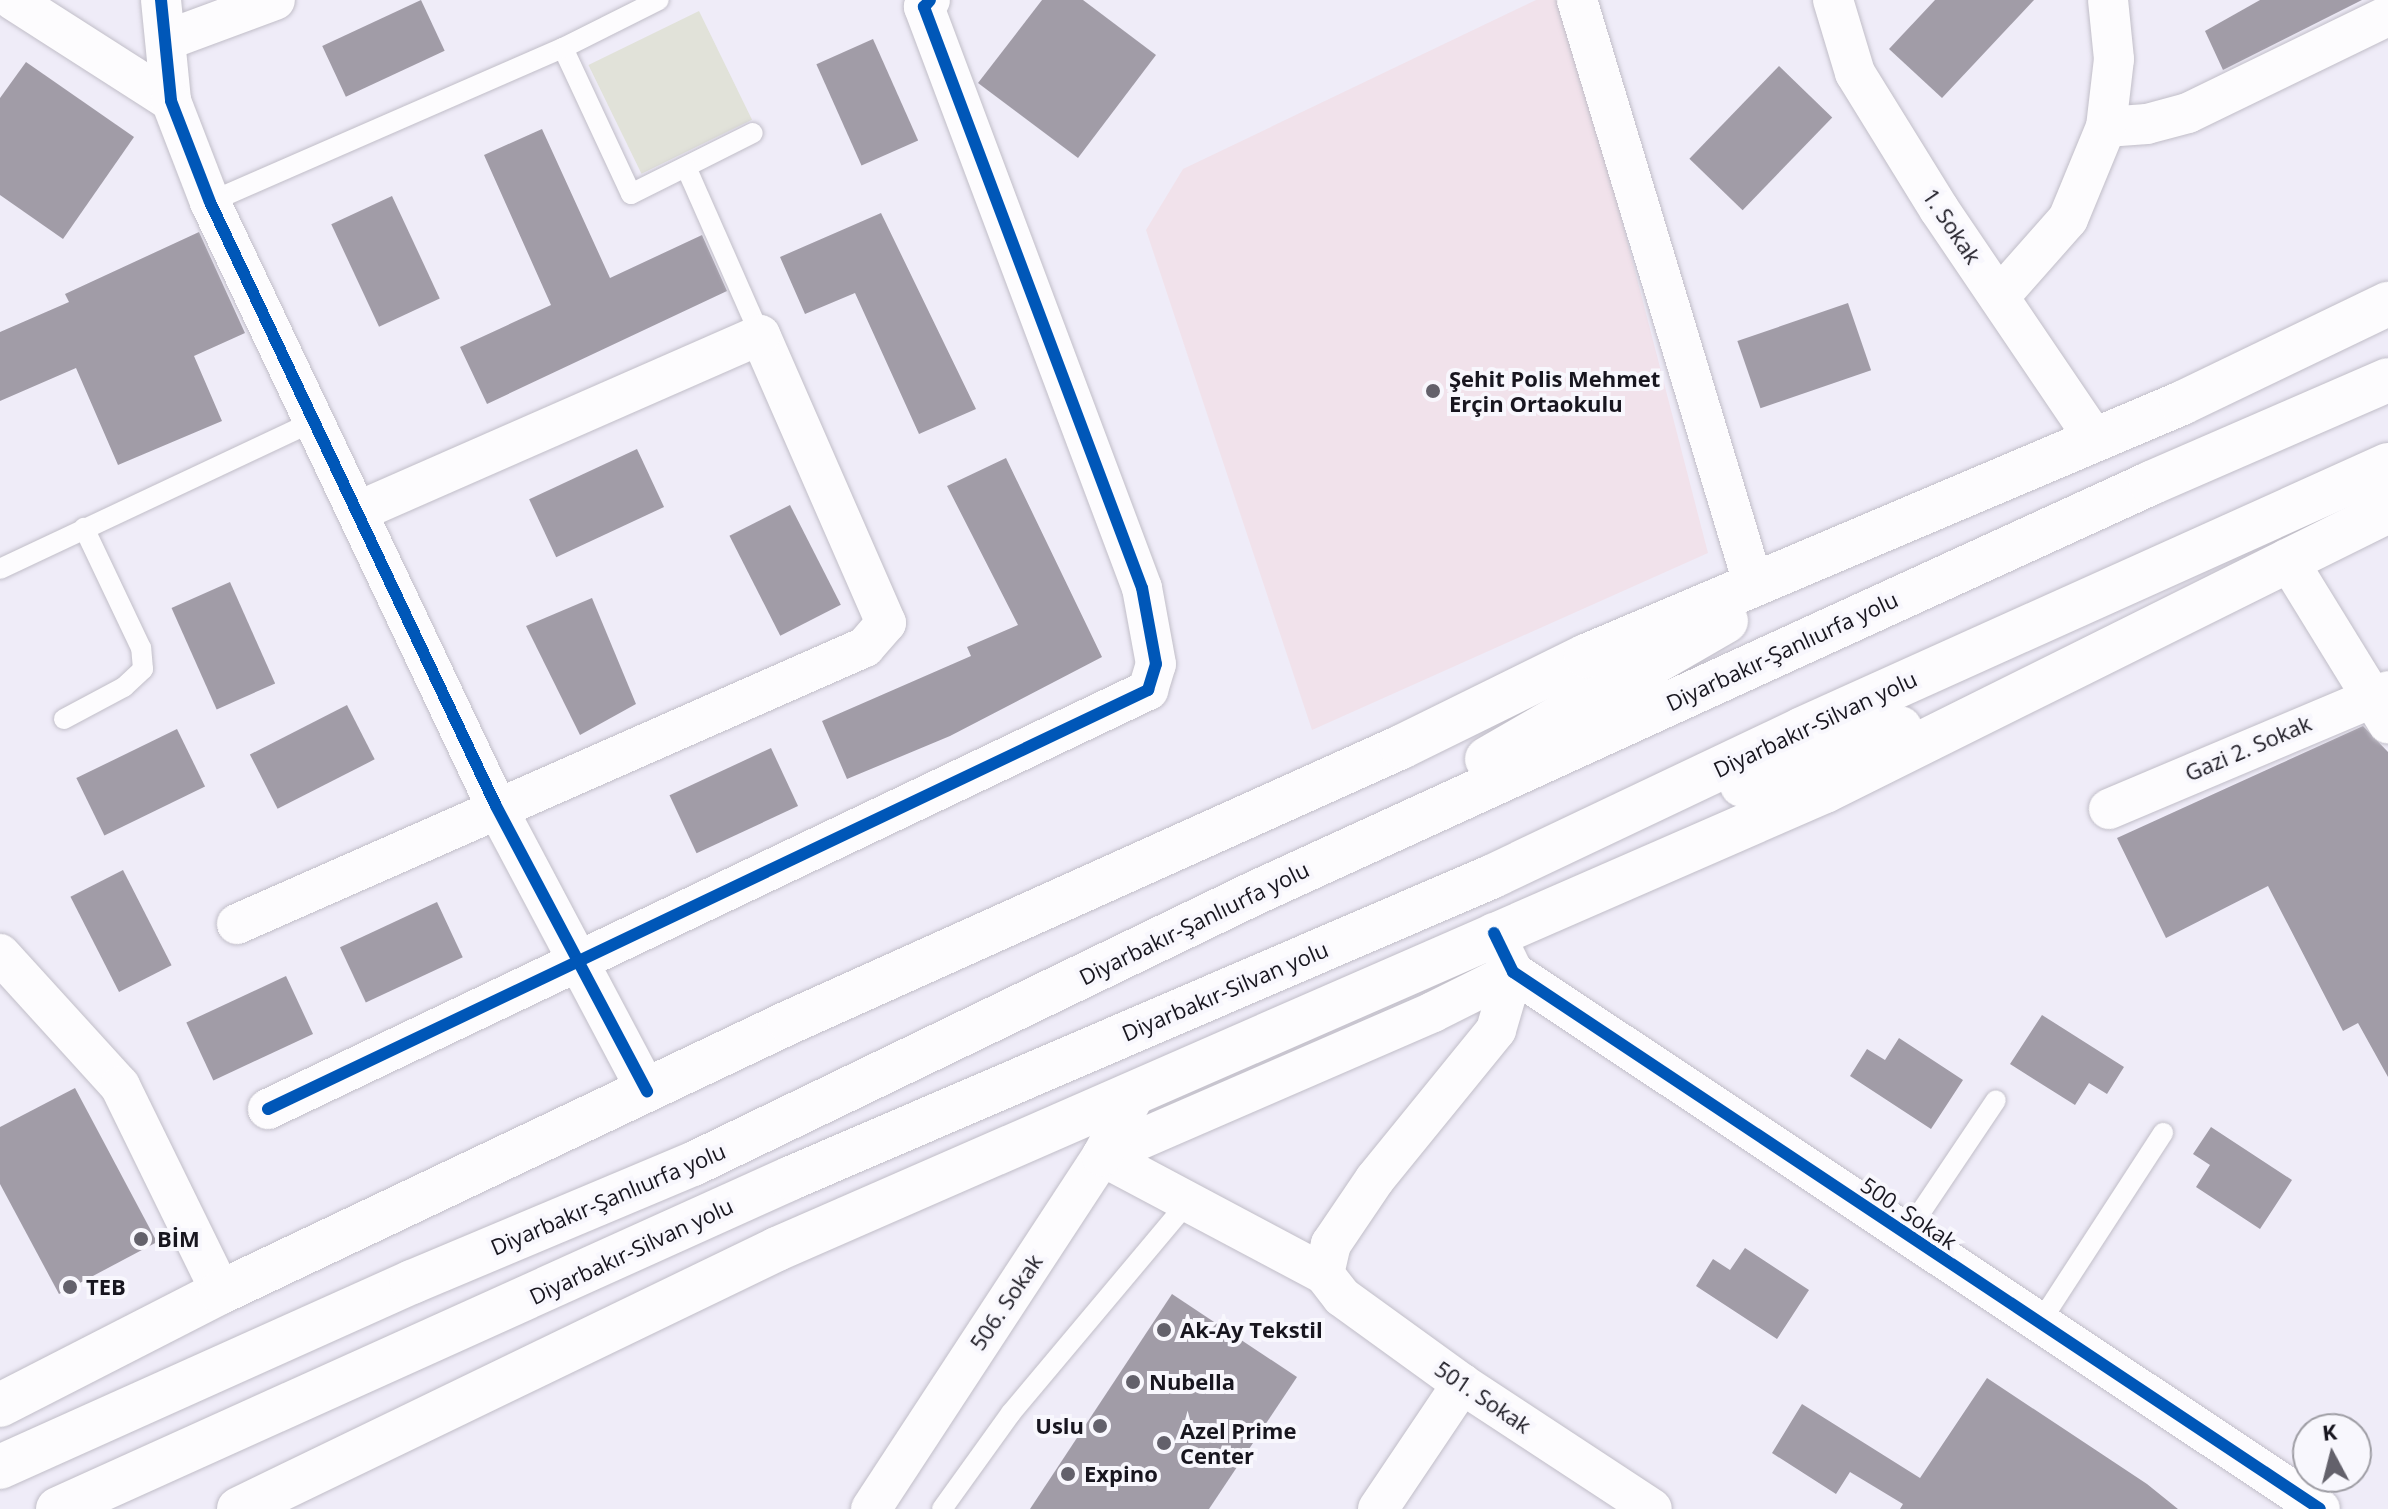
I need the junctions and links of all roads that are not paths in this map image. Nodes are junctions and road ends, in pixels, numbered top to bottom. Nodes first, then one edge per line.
1 (13, 0) edge
2 (161, 0) edge
3 (275, 0) edge
4 (659, 0) edge
5 (1577, 0) edge
6 (1833, 0) edge
7 (2108, 0) edge
8 (925, 2) edge
9 (2388, 16) edge
10 (167, 40) junction
11 (563, 48) junction
12 (171, 101) junction
13 (2106, 127) junction
14 (753, 133) dead end
15 (686, 167) junction
16 (210, 202) junction
17 (1999, 297) junction
18 (2388, 304) edge
19 (760, 335) junction
20 (2388, 380) edge
21 (315, 421) junction
22 (2095, 439) junction
23 (2388, 465) edge
24 (359, 511) junction
25 (2388, 511) edge
26 (1898, 522) junction
27 (84, 528) junction
28 (2287, 559) junction
29 (0, 569) edge
30 (1753, 583) junction
31 (2072, 667) junction
32 (2384, 704) edge
33 (64, 719) dead end
34 (496, 806) junction
35 (2109, 809) dead end
36 (1491, 877) junction
37 (1257, 892) junction
38 (237, 924) dead end
39 (1494, 933) junction
40 (0, 954) edge
41 (575, 959) junction
42 (1513, 972) junction
43 (647, 1091) junction
44 (1136, 1092) junction
45 (1996, 1100) dead end
46 (268, 1109) dead end
47 (2163, 1133) dead end
48 (1102, 1156) junction
49 (1188, 1202) junction
50 (1906, 1234) junction
51 (1324, 1274) junction
52 (221, 1292) junction
53 (2039, 1324) junction
54 (1462, 1384) junction
55 (4, 1402) edge
56 (0, 1467) edge
57 (58, 1509) edge
58 (239, 1509) edge
59 (871, 1509) edge
60 (942, 1509) edge
61 (1378, 1509) edge
62 (1652, 1509) edge
63 (2320, 1509) edge

1 - 12 street
2 - 10 street
3 - 10 street
4 - 11 lane
5 - 30 street
6 - 17 street, 1. Sokak
7 - 13 street
8 - 41 street
9 - 13 street
10 - 12 street
11 - 15 lane
11 - 16 lane
12 - 16 street
13 - 17 street
14 - 15 lane
15 - 19 lane
16 - 21 street
17 - 22 street, 1. Sokak
18 - 22 highway
19 - 24 street
19 - 34 street
20 - 37 highway, Diyarbakır-Şanlıurfa yolu
21 - 24 street
21 - 27 lane
22 - 26 highway
23 - 36 highway, Diyarbakır-Silvan yolu
24 - 34 street
25 - 28 highway
26 - 30 highway
26 - 37 highway
27 - 29 lane
27 - 33 lane
28 - 31 highway
28 - 32 street
30 - 43 highway
31 - 36 highway
31 - 39 highway
32 - 35 street, Gazi 2. Sokak
34 - 38 street
34 - 41 street
36 - 57 highway, Diyarbakır-Silvan yolu
37 - 56 highway, Diyarbakır-Şanlıurfa yolu
39 - 42 street
39 - 44 highway
40 - 52 street
41 - 43 street
41 - 46 street
42 - 48 street
42 - 50 street, 500. Sokak
42 - 51 street
43 - 52 highway
44 - 48 street, 506. Sokak
44 - 58 highway
45 - 50 lane
47 - 53 lane
48 - 49 street, 501. Sokak
48 - 59 street, 506. Sokak
49 - 51 street, 501. Sokak
49 - 60 lane
50 - 53 street, 500. Sokak
51 - 54 street, 501. Sokak
52 - 55 highway
53 - 63 street, 500. Sokak
54 - 61 street
54 - 62 street, 501. Sokak

